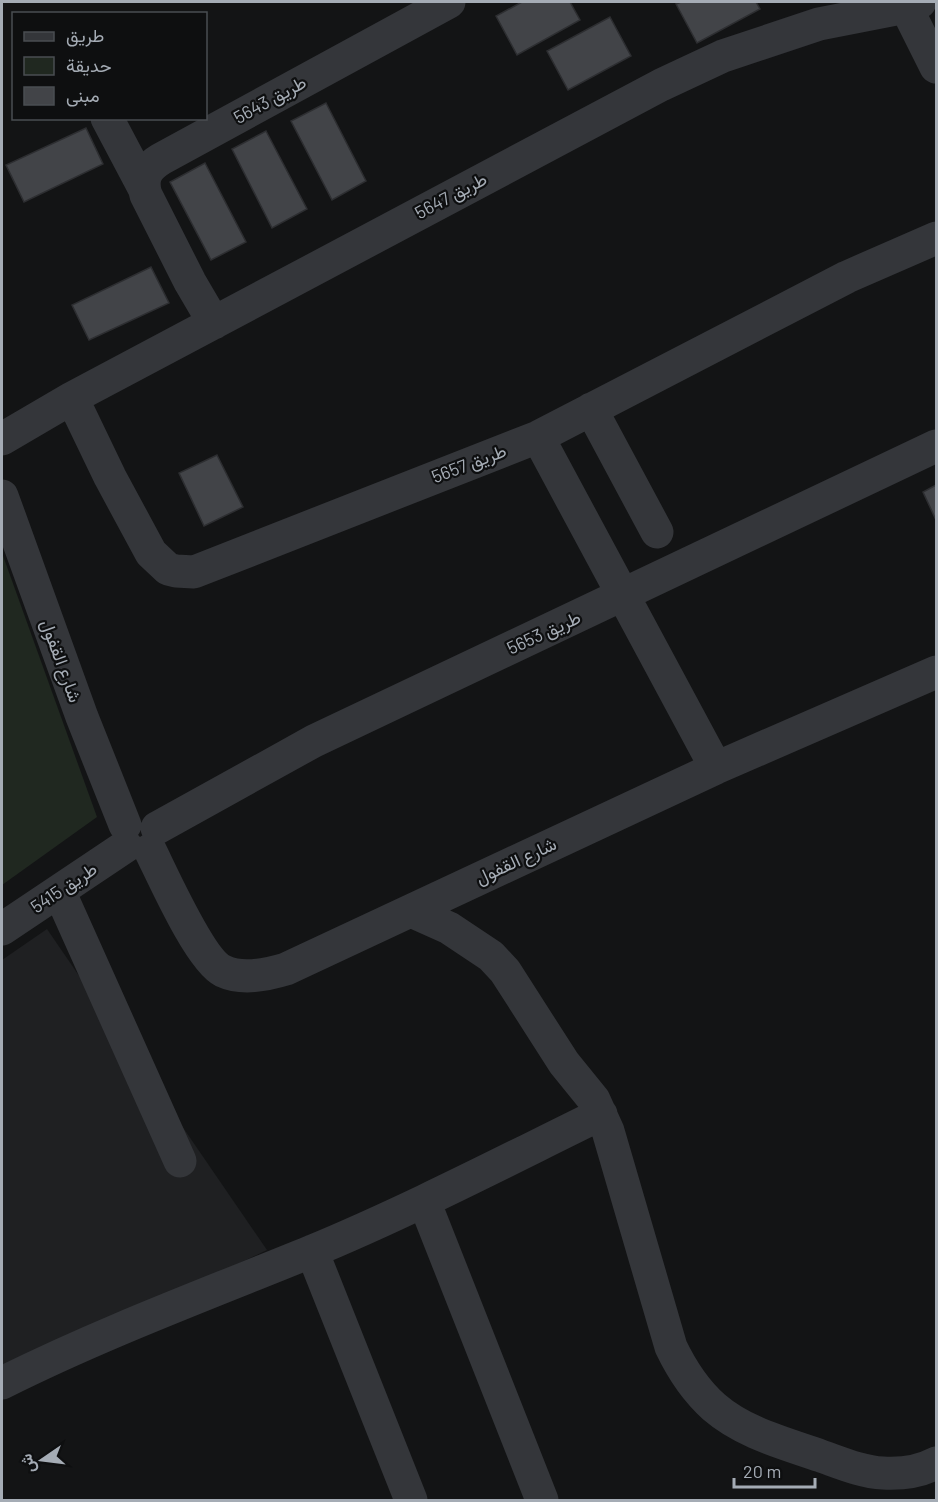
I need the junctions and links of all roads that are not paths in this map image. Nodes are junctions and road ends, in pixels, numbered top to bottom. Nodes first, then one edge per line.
1 (449, 2) edge
2 (913, 4) edge
3 (812, 13) edge
4 (936, 67) edge
5 (108, 120) edge
6 (144, 188) junction
7 (936, 238) edge
8 (214, 323) junction
9 (72, 398) junction
10 (591, 409) junction
11 (538, 437) junction
12 (2, 439) edge
13 (936, 446) edge
14 (2, 496) edge
15 (657, 532) dead end
16 (624, 595) junction
17 (936, 672) edge
18 (716, 768) junction
19 (139, 837) junction
20 (59, 891) junction
21 (411, 911) junction
22 (2, 929) edge
23 (601, 1114) junction
24 (180, 1161) dead end
25 (424, 1201) junction
26 (312, 1251) junction
27 (2, 1383) edge
28 (934, 1469) edge
29 (411, 1500) edge
30 (542, 1500) edge

1 - 6 street, طريق 5643
2 - 3 street, طريق 5647
2 - 4 street
3 - 8 street, طريق 5647
5 - 6 street
6 - 8 street
7 - 10 street, طريق 5657
8 - 9 street, طريق 5647
9 - 11 street, طريق 5657
9 - 12 street, طريق 5647
10 - 11 street, طريق 5657
10 - 15 street
11 - 16 street
13 - 16 street, طريق 5653
14 - 19 street, شارع القفول
16 - 18 street
16 - 19 street, طريق 5653
17 - 18 street, شارع القفول
18 - 21 street, شارع القفول
19 - 20 street, طريق 5415
19 - 21 street, شارع القفول
20 - 22 street, طريق 5415
20 - 24 street
21 - 23 street
23 - 25 street
23 - 28 street
25 - 26 street
25 - 30 street
26 - 27 street
26 - 29 street

